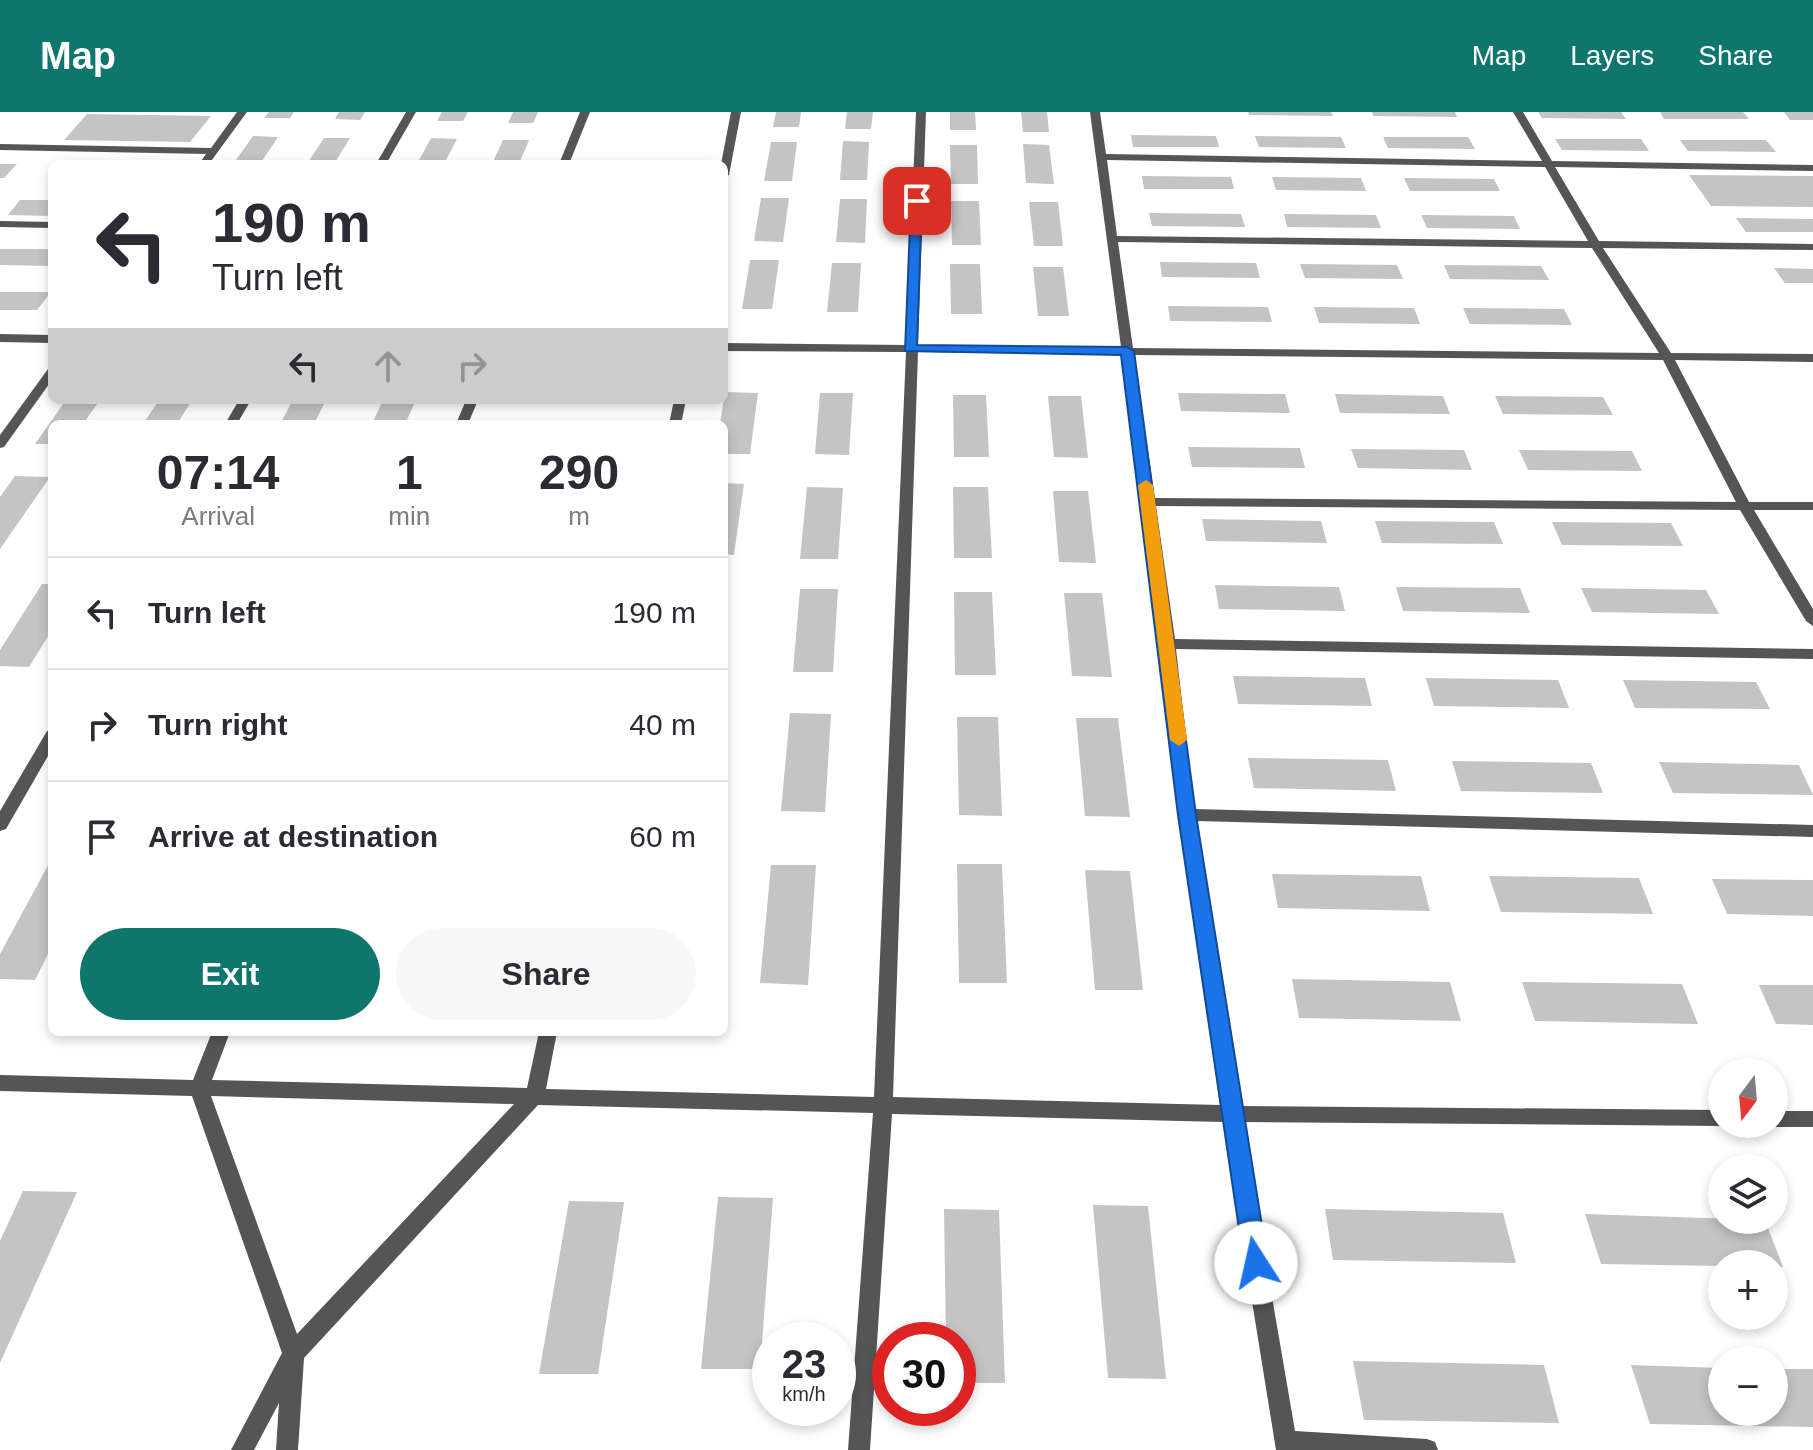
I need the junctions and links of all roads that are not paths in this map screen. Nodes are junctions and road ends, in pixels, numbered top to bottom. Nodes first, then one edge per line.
1 (242, 112) edge
2 (411, 112) edge
3 (585, 112) edge
4 (736, 112) edge
5 (921, 112) edge
6 (1095, 112) edge
7 (1518, 112) edge
8 (0, 147) edge
9 (214, 151) junction
10 (1101, 157) junction
11 (207, 160) edge
12 (383, 160) edge
13 (566, 160) edge
14 (727, 160) edge
15 (1548, 164) junction
16 (1813, 168) edge
17 (0, 224) edge
18 (48, 225) edge
19 (1112, 239) junction
20 (1595, 244) junction
21 (1813, 247) edge
22 (0, 338) edge
23 (48, 339) edge
24 (728, 347) edge
25 (910, 349) junction
26 (1127, 351) junction
27 (1667, 356) junction
28 (1813, 358) edge
29 (48, 378) edge
30 (0, 444) edge
31 (1148, 502) junction
32 (1745, 506) junction
33 (1813, 506) edge
34 (1813, 621) edge
35 (1168, 644) junction
36 (1813, 654) edge
37 (48, 742) edge
38 (1187, 815) junction
39 (0, 825) edge
40 (1813, 831) edge
41 (219, 1036) edge
42 (547, 1036) edge
43 (0, 1083) edge
44 (199, 1089) junction
45 (535, 1095) junction
46 (883, 1103) junction
47 (1231, 1114) junction
48 (1708, 1118) edge
49 (1788, 1119) edge
50 (1813, 1119) edge
51 (293, 1354) junction
52 (1287, 1446) edge
53 (242, 1450) edge
54 (287, 1450) edge
55 (859, 1450) edge
56 (1427, 1450) edge

1 - 9 street
2 - 12 street
3 - 13 street
4 - 14 street
5 - 25 street
6 - 10 street
7 - 15 street
8 - 9 street
9 - 11 street
10 - 15 street
10 - 19 street
15 - 16 street
15 - 20 street
17 - 18 street
19 - 20 street
19 - 26 street
20 - 21 street
20 - 27 street
22 - 23 street
24 - 25 street
25 - 26 street
25 - 46 street
26 - 27 street
26 - 31 street
27 - 28 street
27 - 32 street
29 - 30 street
31 - 32 street
31 - 35 street
32 - 33 street
32 - 34 street
35 - 36 street
35 - 38 street
37 - 39 street
38 - 40 street
38 - 47 street
41 - 44 street
42 - 45 street
43 - 44 street
44 - 45 street
44 - 51 street
45 - 46 street
45 - 51 street
46 - 47 street
46 - 55 street
47 - 48 street
47 - 52 street
49 - 50 street
51 - 53 street
51 - 54 street
52 - 56 street

